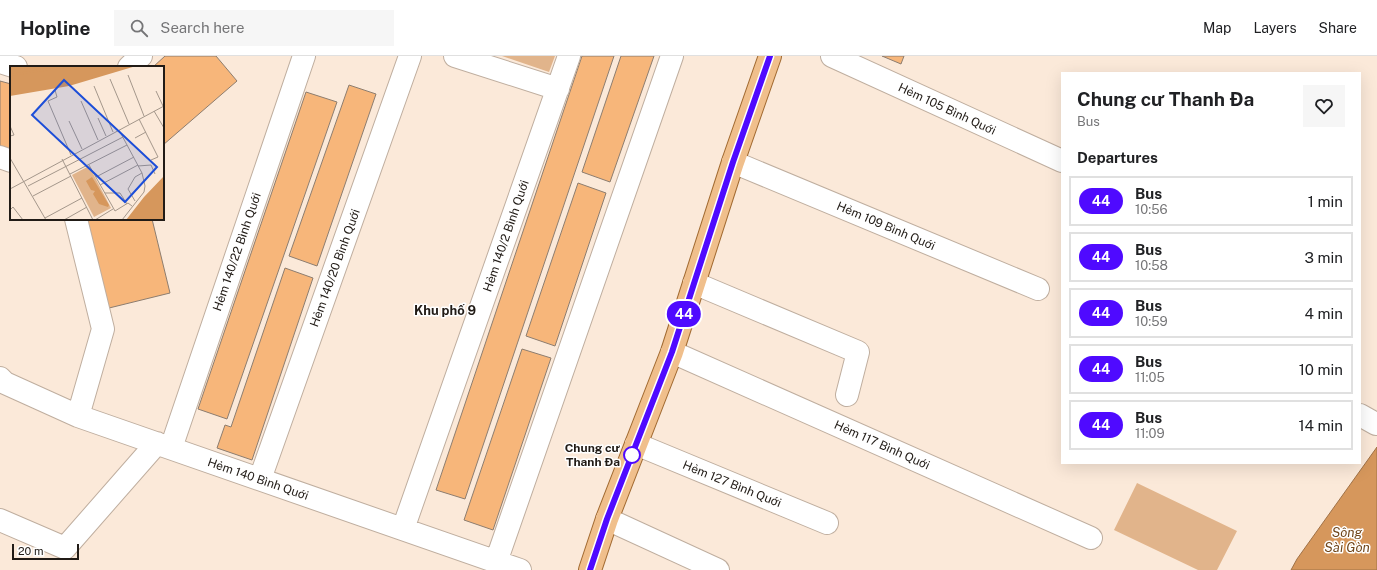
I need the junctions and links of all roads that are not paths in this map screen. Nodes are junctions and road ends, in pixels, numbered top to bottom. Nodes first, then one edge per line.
1 (141, 56) edge
2 (304, 56) edge
3 (410, 56) edge
4 (455, 56) edge
5 (569, 56) edge
6 (672, 56) edge
7 (770, 56) edge
8 (832, 56) edge
9 (0, 62) edge
10 (13, 66) edge
11 (130, 66) edge
12 (558, 89) junction
13 (0, 157) edge
14 (10, 161) edge
15 (1061, 161) edge
16 (733, 162) junction
17 (76, 220) edge
18 (694, 282) junction
19 (1038, 289) dead end
20 (672, 352) junction
21 (0, 378) edge
22 (847, 395) dead end
23 (78, 416) junction
24 (636, 444) junction
25 (164, 446) junction
26 (260, 479) junction
27 (607, 519) junction
28 (0, 520) edge
29 (827, 523) dead end
30 (403, 529) junction
31 (1091, 538) dead end
32 (496, 562) junction
33 (520, 570) edge
34 (590, 570) edge
35 (718, 570) edge

1 - 11 street
2 - 25 street, Hẻm 140/22 Bình Quới
3 - 26 street, Hẻm 140/20 Bình Quới
4 - 12 street
5 - 12 street, Hẻm 140/2 Bình Quới
6 - 32 street
7 - 16 main road
8 - 15 street, Hẻm 105 Bình Quới
9 - 10 street
12 - 30 street, Hẻm 140/2 Bình Quới
13 - 14 street
16 - 18 main road
16 - 19 street, Hẻm 109 Bình Quới
17 - 23 street
18 - 20 main road
18 - 22 street
20 - 24 main road
20 - 31 street, Hẻm 117 Bình Quới
21 - 23 street, Hẻm 140 Bình Quới
23 - 25 street, Hẻm 140 Bình Quới
24 - 27 main road
24 - 29 street, Hẻm 127 Bình Quới
25 - 26 street, Hẻm 140 Bình Quới
25 - 28 street
26 - 30 street, Hẻm 140 Bình Quới
27 - 34 main road
27 - 35 street
30 - 32 street, Hẻm 140 Bình Quới
32 - 33 street, Hẻm 140 Bình Quới

